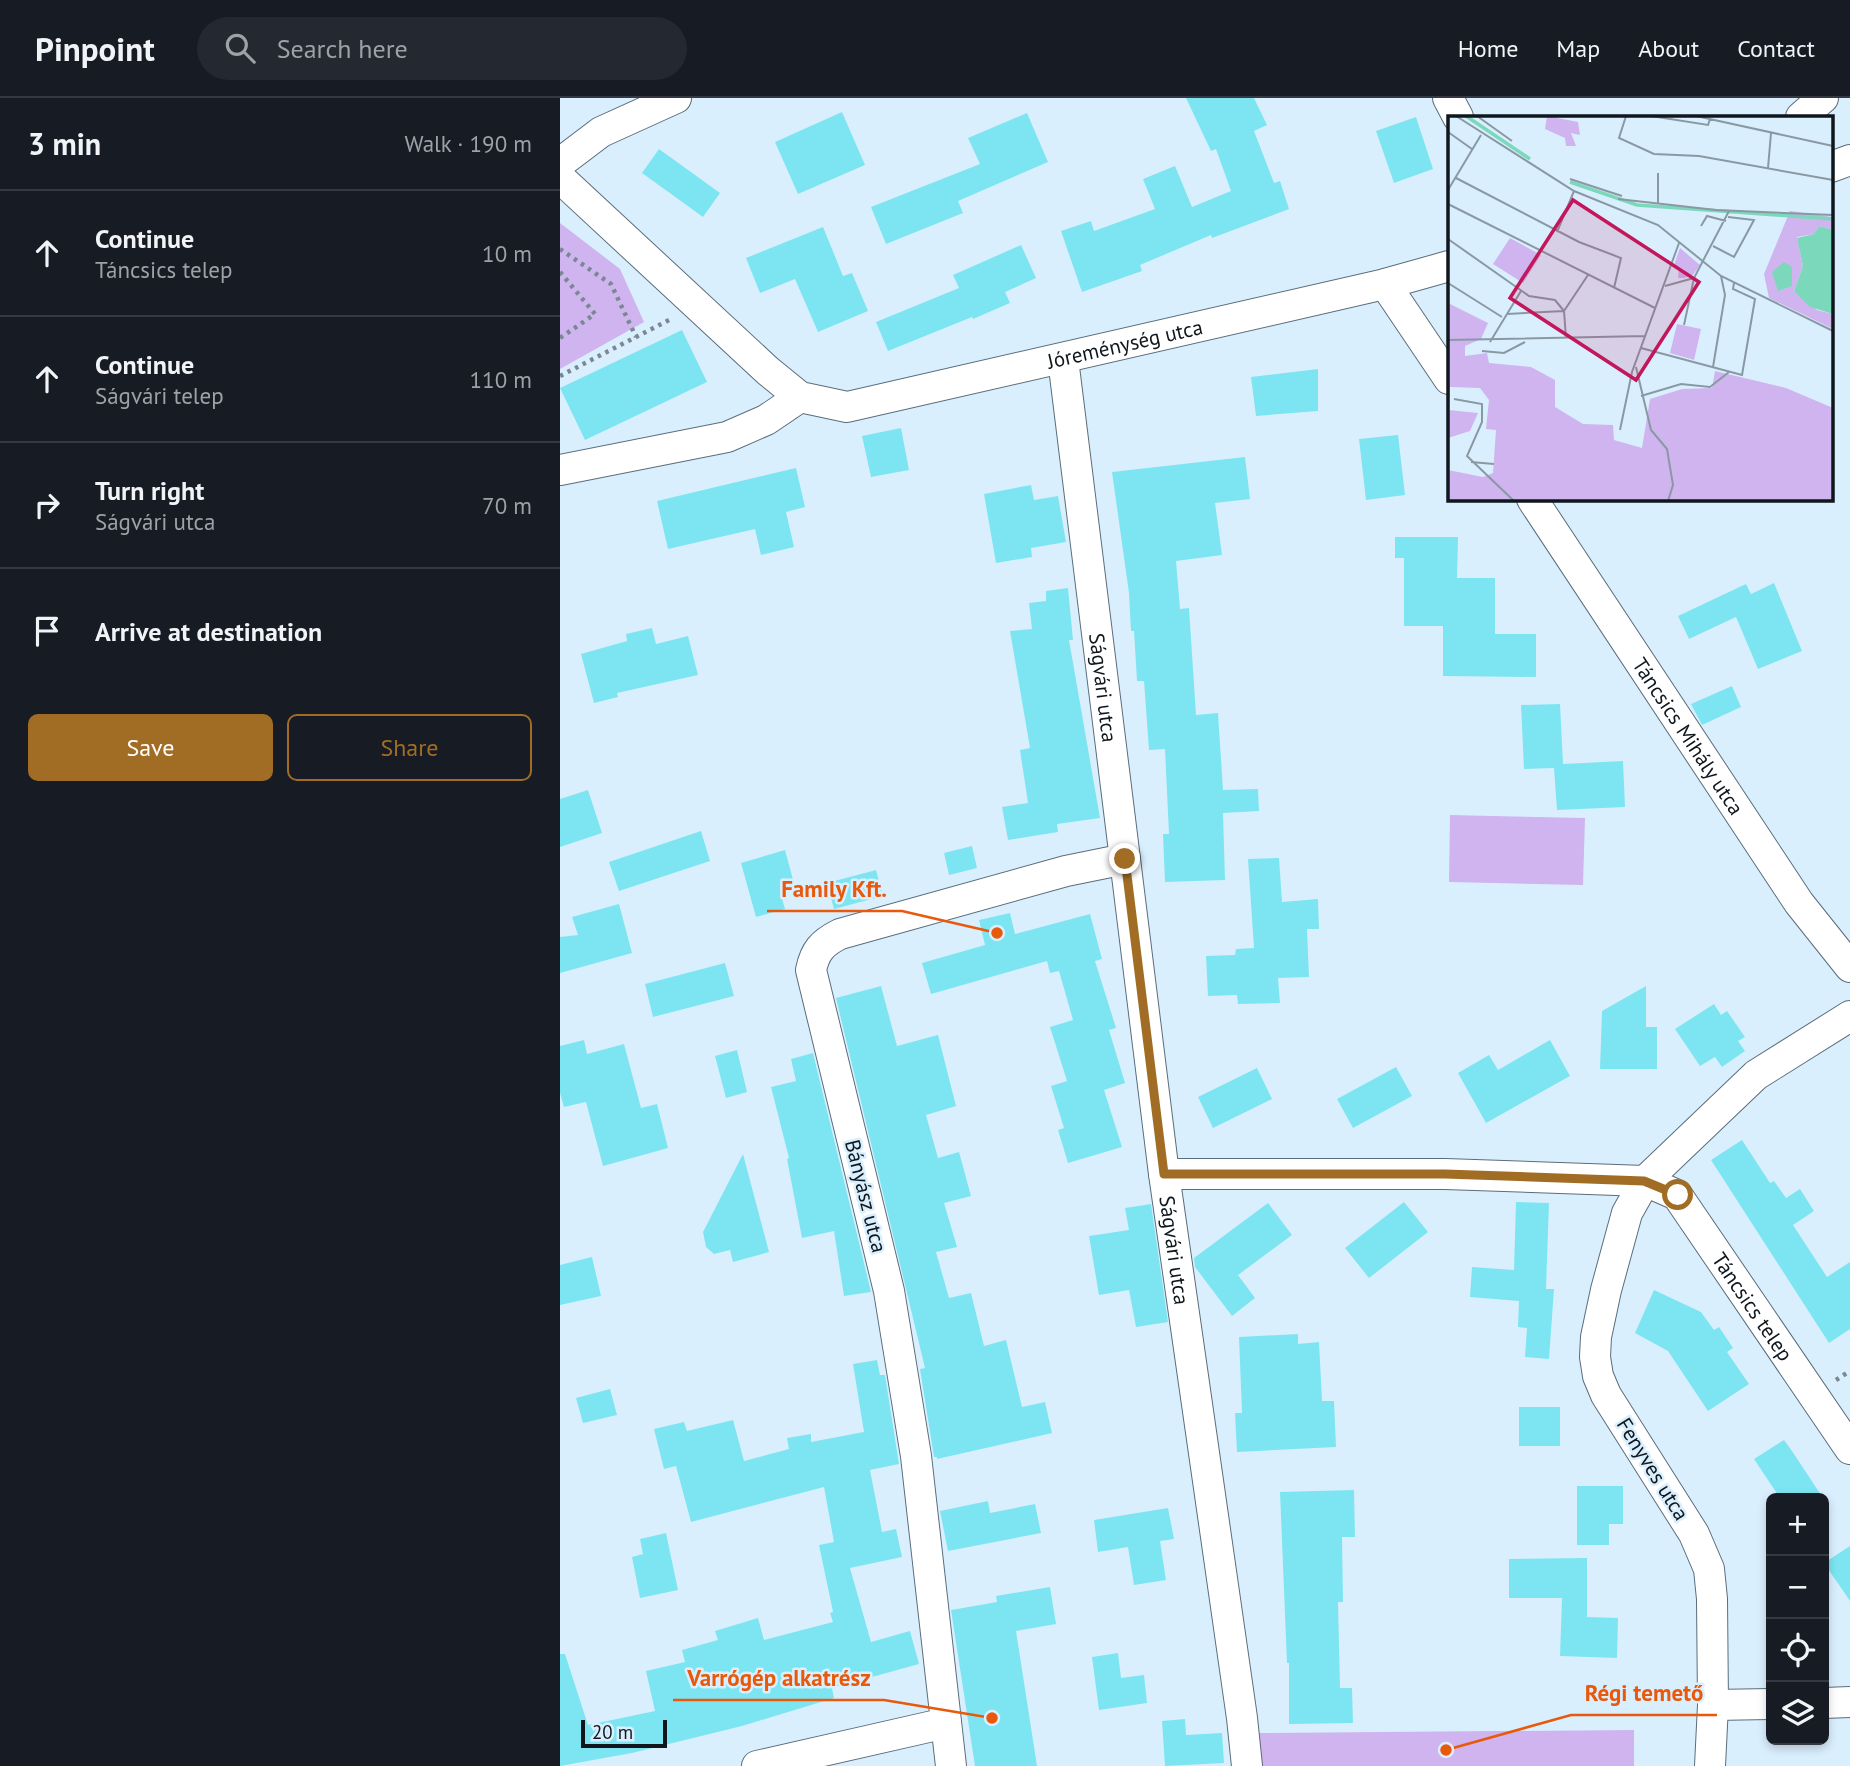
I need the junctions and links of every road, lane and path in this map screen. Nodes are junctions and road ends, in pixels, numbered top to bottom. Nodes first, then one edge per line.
1 (676, 98) edge
2 (1448, 98) edge
3 (1823, 98) edge
4 (1457, 116) edge
5 (1802, 116) edge
6 (1850, 160) edge
7 (560, 163) edge
8 (1832, 167) edge
9 (560, 178) edge
10 (560, 249) edge
11 (1448, 266) edge
12 (560, 272) edge
13 (1385, 284) junction
14 (678, 316) dead end
15 (636, 337) junction
16 (560, 338) edge
17 (1063, 359) junction
18 (560, 376) edge
19 (1448, 378) edge
20 (800, 397) junction
21 (560, 470) edge
22 (1533, 500) edge
23 (1125, 859) junction
24 (1850, 967) edge
25 (1850, 1016) edge
26 (1164, 1174) junction
27 (1644, 1181) junction
28 (1850, 1448) edge
29 (1850, 1702) edge
30 (1829, 1703) edge
31 (1766, 1704) edge
32 (1713, 1706) junction
33 (946, 1723) junction
34 (757, 1766) edge
35 (951, 1766) edge
36 (1247, 1766) edge
37 (1710, 1766) edge

1 - 7 street
2 - 4 street
3 - 5 street
6 - 8 street
9 - 20 street, Jóreménység utca
10 - 15 path
11 - 13 street, Jóreménység utca
12 - 16 path
13 - 17 street, Jóreménység utca
13 - 19 street
14 - 15 path
15 - 18 path
17 - 20 street, Jóreménység utca
17 - 23 street, Ságvári utca
20 - 21 street
22 - 24 street, Táncsics Mihály utca
23 - 26 street, Ságvári utca
23 - 33 street, Bányász utca
25 - 27 street, Fenyves utca
26 - 27 street
26 - 36 street, Ságvári utca
27 - 28 street, Táncsics telep
27 - 32 street, Fenyves utca
29 - 30 street
31 - 32 street
32 - 37 street, Fenyves utca
33 - 34 street
33 - 35 street, Bányász utca

